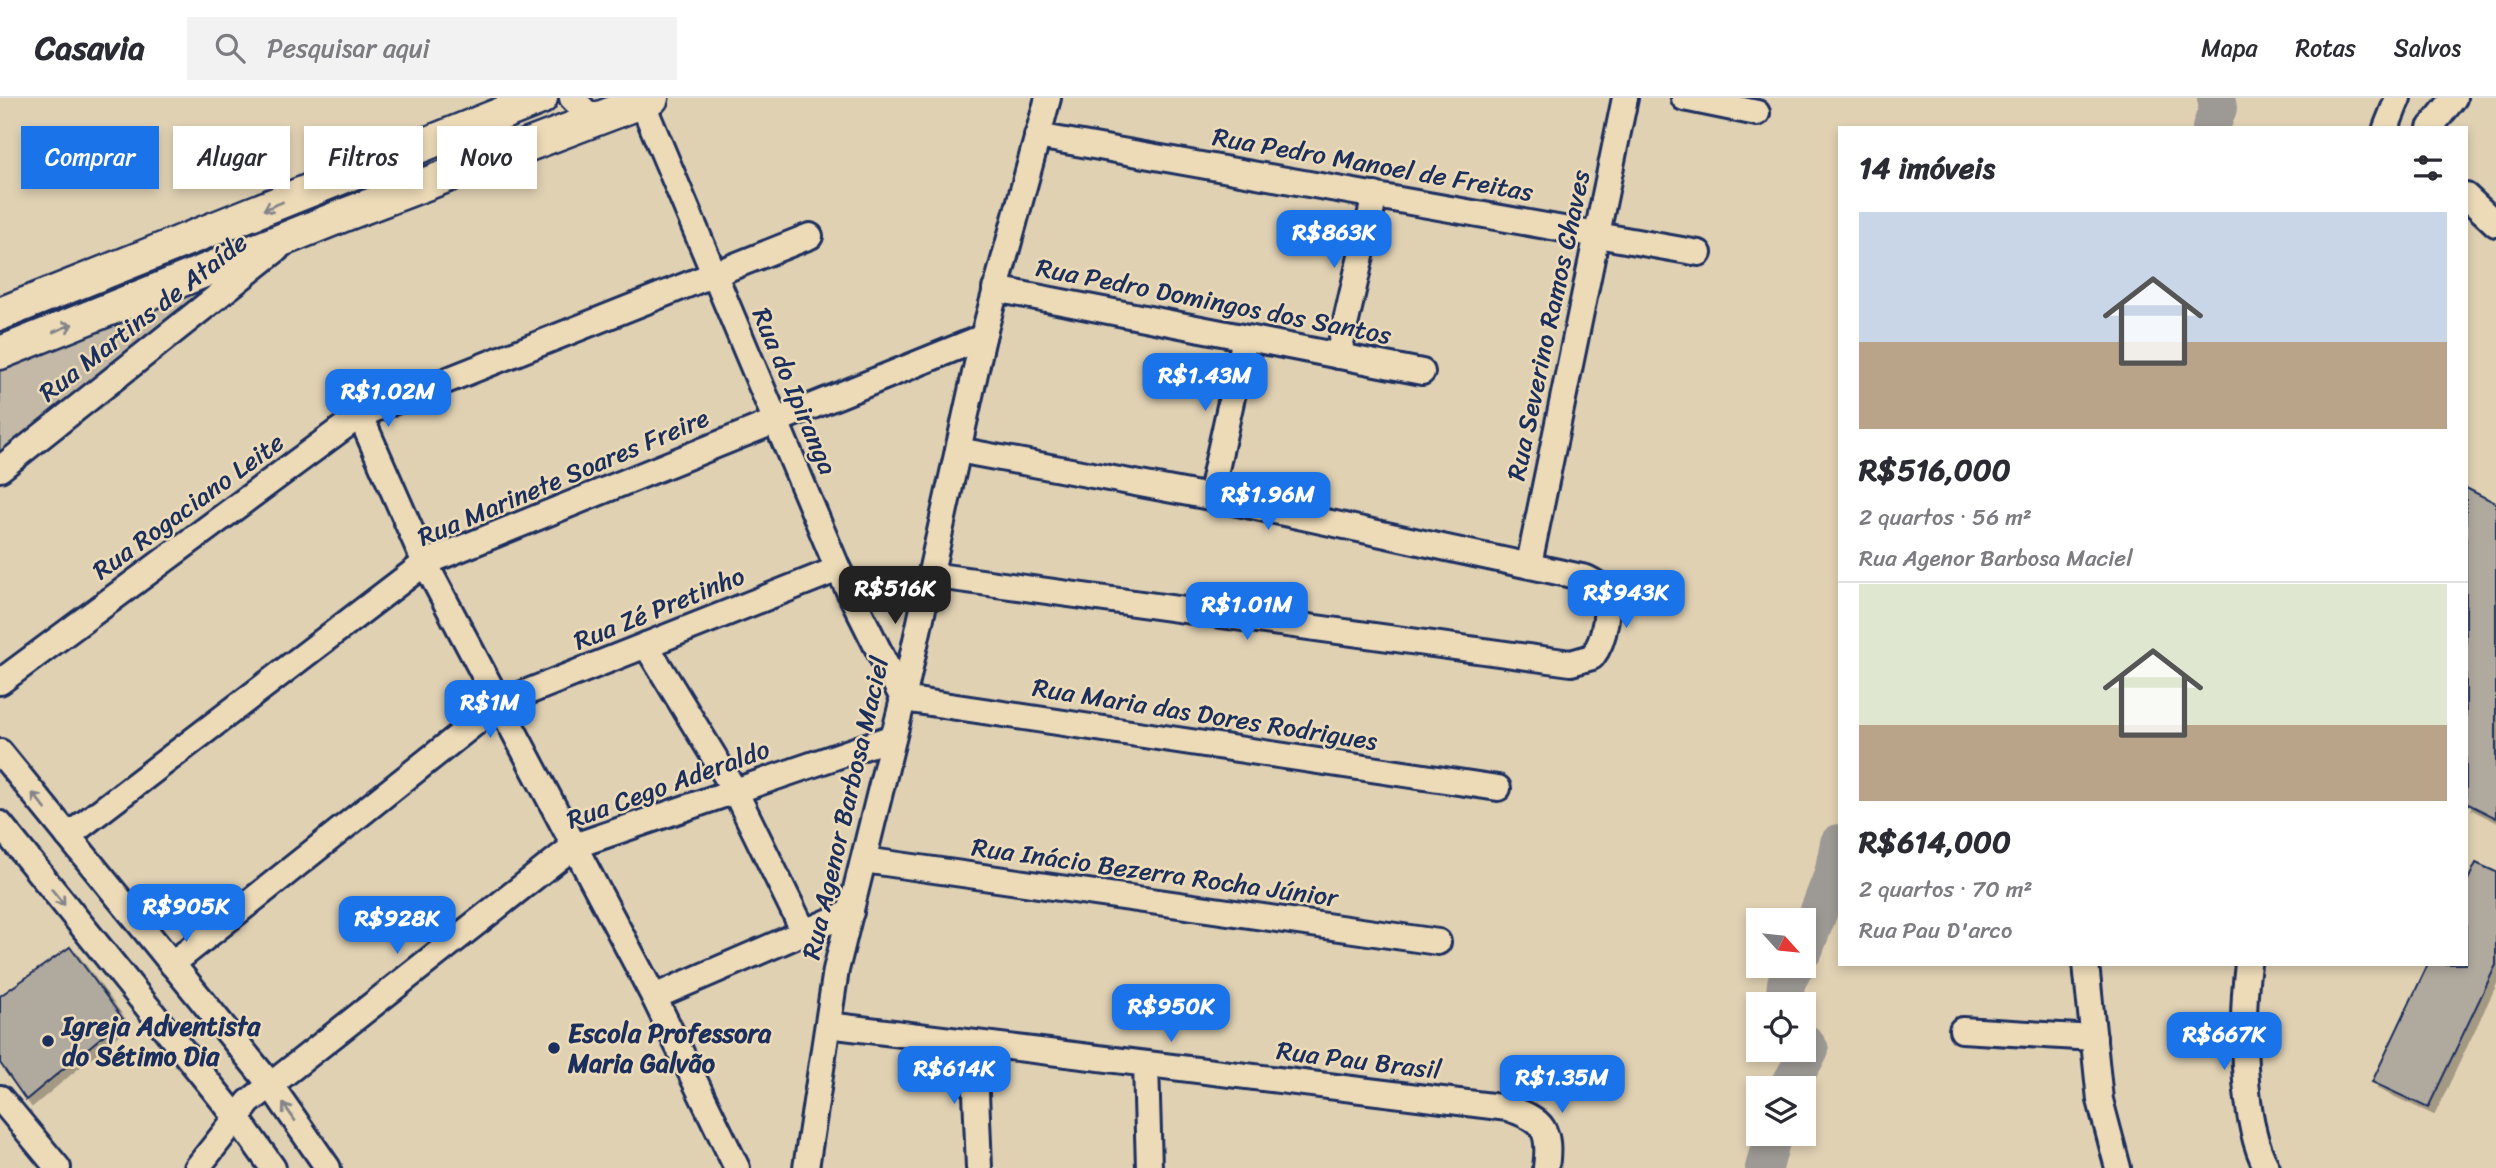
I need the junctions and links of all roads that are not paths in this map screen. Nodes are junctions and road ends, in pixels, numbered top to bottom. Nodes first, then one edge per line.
1 (541, 98) edge
2 (572, 98) edge
3 (1048, 98) edge
4 (1626, 98) edge
5 (1684, 98) edge
6 (2398, 98) edge
7 (2454, 98) edge
8 (647, 100) edge
9 (1757, 113) dead end
10 (594, 120) junction
11 (2387, 126) edge
12 (2432, 126) edge
13 (1037, 136) junction
14 (423, 146) edge
15 (315, 189) edge
16 (335, 189) edge
17 (1375, 195) junction
18 (2468, 198) edge
19 (344, 215) junction
20 (2496, 224) edge
21 (1599, 234) junction
22 (810, 236) dead end
23 (291, 238) junction
24 (1699, 253) dead end
25 (714, 275) junction
26 (996, 289) junction
27 (0, 314) edge
28 (983, 337) junction
29 (1245, 338) junction
30 (0, 353) edge
31 (1338, 356) junction
32 (1422, 372) dead end
33 (360, 415) junction
34 (776, 421) junction
35 (958, 450) junction
36 (0, 469) edge
37 (1210, 497) junction
38 (425, 564) junction
39 (1529, 564) junction
40 (838, 569) junction
41 (930, 575) junction
42 (646, 645) junction
43 (0, 681) edge
44 (903, 699) junction
45 (500, 703) junction
46 (893, 737) junction
47 (3, 763) edge
48 (1498, 788) dead end
49 (735, 791) junction
50 (0, 824) edge
51 (68, 836) junction
52 (574, 846) junction
53 (864, 860) junction
54 (852, 912) junction
55 (804, 932) junction
56 (1438, 942) dead end
57 (172, 964) junction
58 (2085, 966) edge
59 (2248, 966) edge
60 (653, 997) junction
61 (828, 1025) junction
62 (1962, 1030) dead end
63 (2094, 1038) junction
64 (974, 1043) junction
65 (1146, 1064) junction
66 (270, 1084) junction
67 (0, 1098) edge
68 (243, 1110) junction
69 (58, 1168) edge
70 (197, 1168) edge
71 (273, 1168) edge
72 (328, 1168) edge
73 (737, 1168) edge
74 (806, 1168) edge
75 (979, 1168) edge
76 (1149, 1168) edge
77 (1546, 1168) edge
78 (2118, 1168) edge
79 (2267, 1168) edge

1 - 14 main road
2 - 10 street
3 - 13 street, Rua Agenor Barbosa Maciel
4 - 21 street, Rua Severino Ramos Chaves
5 - 9 street
6 - 11 street
7 - 12 street
8 - 10 main road
8 - 25 street, Rua do Ipiranga
10 - 19 main road
13 - 17 street, Rua Pedro Manoel de Freitas
13 - 26 street, Rua Agenor Barbosa Maciel
15 -> 27 main road
16 - 19 main road
17 - 21 street, Rua Pedro Manoel de Freitas
17 - 31 street
18 - 20 street
19 - 23 main road
21 - 24 street, Rua Pedro Manoel de Freitas
21 - 39 street, Rua Severino Ramos Chaves
22 - 25 street, Rua Rogaciano Leite
30 -> 23 main road
23 - 36 street, Rua Martins de Ataíde
25 - 33 street, Rua Rogaciano Leite
25 - 34 street, Rua do Ipiranga
26 - 28 street, Rua Agenor Barbosa Maciel
26 - 29 street, Rua Pedro Domingos dos Santos
28 - 34 street, Rua Marinete Soares Freire
28 - 35 street, Rua Agenor Barbosa Maciel
29 - 31 street, Rua Pedro Domingos dos Santos
29 - 37 street
31 - 32 street, Rua Pedro Domingos dos Santos
33 - 38 street
33 - 43 street, Rua Rogaciano Leite
34 - 38 street, Rua Marinete Soares Freire
34 - 40 street, Rua do Ipiranga
35 - 37 street
35 - 41 street, Rua Agenor Barbosa Maciel
37 - 39 street
38 - 45 street
38 - 51 street, Rua Marinete Soares Freire
39 - 41 street
40 - 42 street, Rua Zé Pretinho
40 - 44 street, Rua do Ipiranga
41 - 44 street, Rua Agenor Barbosa Maciel
42 - 45 street, Rua Zé Pretinho
42 - 49 street
44 - 46 street, Rua Agenor Barbosa Maciel
44 - 48 street, Rua Maria das Dores Rodrigues
45 - 52 street
45 - 57 street, Rua Zé Pretinho
46 - 49 street, Rua Cego Aderaldo
46 - 53 street, Rua Agenor Barbosa Maciel
51 -> 47 street
49 - 52 street, Rua Cego Aderaldo
49 - 55 street
50 -> 68 street
51 - 57 street
52 - 60 street
52 - 66 street, Rua Cego Aderaldo
53 - 54 street, Rua Agenor Barbosa Maciel
53 - 56 street, Rua Inácio Bezerra Rocha Júnior
54 - 55 street
54 - 61 street, Rua Agenor Barbosa Maciel
55 - 60 street
57 - 66 street
58 - 63 street
59 - 79 street
60 - 73 street
61 - 64 street, Rua Pau Brasil
61 - 74 street, Rua Agenor Barbosa Maciel
62 - 63 street
63 - 78 street
64 - 65 street, Rua Pau Brasil
64 - 75 street
65 - 76 street
65 - 77 street, Rua Pau Brasil
66 - 68 street, Rua Cego Aderaldo
72 -> 66 street
67 - 69 street
68 - 70 street, Rua Cego Aderaldo
68 - 71 street

